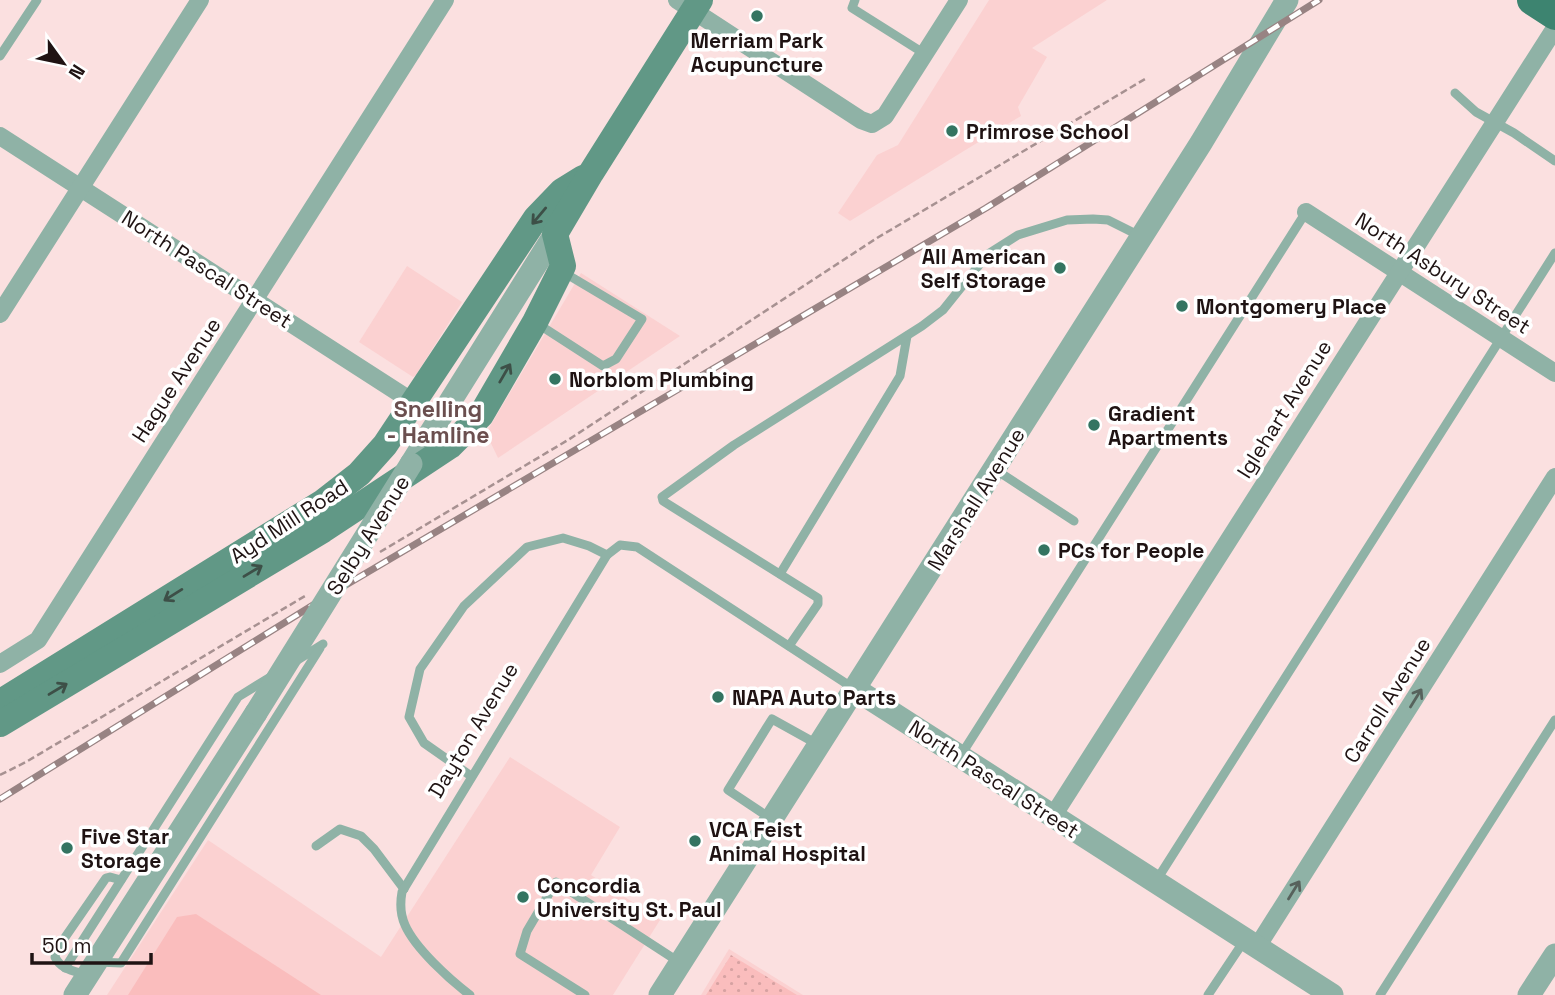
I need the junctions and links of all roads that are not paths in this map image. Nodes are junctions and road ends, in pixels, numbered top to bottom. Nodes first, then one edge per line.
1 (37, 0) edge
2 (200, 0) edge
3 (445, 0) edge
4 (855, 0) edge
5 (959, 0) edge
6 (1287, 0) edge
7 (1532, 0) edge
8 (690, 4) edge
9 (1555, 15) edge
10 (1555, 28) edge
11 (925, 54) junction
12 (0, 56) edge
13 (1455, 93) dead end
14 (1495, 122) junction
15 (0, 136) edge
16 (1555, 161) edge
17 (591, 173) junction
18 (81, 186) junction
19 (1306, 212) joint
20 (555, 234) junction
21 (1142, 237) junction
22 (1555, 253) edge
23 (561, 271) junction
24 (1398, 272) junction
25 (255, 301) junction
26 (0, 314) edge
27 (535, 322) junction
28 (907, 336) junction
29 (1500, 338) junction
30 (1555, 373) edge
31 (414, 402) junction
32 (995, 469) junction
33 (1555, 477) edge
34 (1074, 521) dead end
35 (620, 545) joint
36 (607, 555) junction
37 (780, 574) junction
38 (789, 646) junction
39 (0, 664) edge
40 (855, 689) junction
41 (0, 703) edge
42 (1555, 720) edge
43 (0, 724) edge
44 (819, 745) junction
45 (960, 756) junction
46 (471, 776) junction
47 (1053, 816) junction
48 (772, 819) junction
49 (316, 846) dead end
50 (121, 880) junction
51 (1155, 882) junction
52 (404, 889) junction
53 (1251, 943) junction
54 (1555, 955) edge
55 (681, 963) junction
56 (65, 968) junction
57 (92, 968) junction
58 (75, 995) edge
59 (470, 995) edge
60 (585, 995) edge
61 (660, 995) edge
62 (1208, 995) edge
63 (1332, 995) edge
64 (1380, 995) edge
65 (1529, 995) edge

1 - 12 lane
2 - 18 street
3 - 25 street, Hague Avenue
4 - 11 lane
5 - 11 street
6 - 21 street, Marshall Avenue
7 - 9 main road
8 - 11 street
8 - 17 main road, Selby Avenue
10 - 14 street, Iglehart Avenue
13 - 14 lane
14 - 16 lane
14 - 24 street, Iglehart Avenue
15 - 18 street, North Pascal Street
17 - 20 main road, Selby Avenue
17 -> 31 main road, Ayd Mill Road
18 - 25 street, North Pascal Street
18 - 26 street
19 - 24 street, North Asbury Street
19 - 45 lane
20 - 23 main road
20 - 57 street, Selby Avenue, bridge
21 - 28 lane
21 - 32 street, Marshall Avenue
22 - 29 lane
23 - 27 main road, Ayd Mill Road
23 - 27 lane
24 - 29 street, North Asbury Street
24 - 47 street, Iglehart Avenue
25 - 31 street, North Pascal Street
25 - 39 street, Hague Avenue
43 -> 27 main road, Ayd Mill Road
28 - 37 lane
28 - 37 lane
29 - 30 street, North Asbury Street
29 - 51 lane
31 -> 41 main road, Ayd Mill Road
32 - 34 lane
32 - 40 street, Marshall Avenue
53 -> 33 street, Carroll Avenue
35 - 36 lane, Dayton Avenue
35 - 38 lane, North Pascal Street
36 - 46 lane, Dayton Avenue
36 - 46 lane
37 - 38 lane
38 - 40 lane, North Pascal Street
40 - 44 street, Marshall Avenue
40 - 45 street, North Pascal Street
42 - 64 lane
44 - 48 street, Marshall Avenue
44 - 48 lane
45 - 47 street, North Pascal Street
46 - 52 lane, Dayton Avenue
47 - 51 street, North Pascal Street
48 - 55 street, Marshall Avenue
49 - 52 lane
50 - 56 lane
50 - 56 lane
50 - 57 lane
51 - 53 street, North Pascal Street
52 - 59 lane
53 - 62 lane
53 - 63 street, North Pascal Street
54 - 65 street
55 - 60 lane
55 - 61 street, Marshall Avenue
56 - 57 lane
57 - 58 street, Selby Avenue

